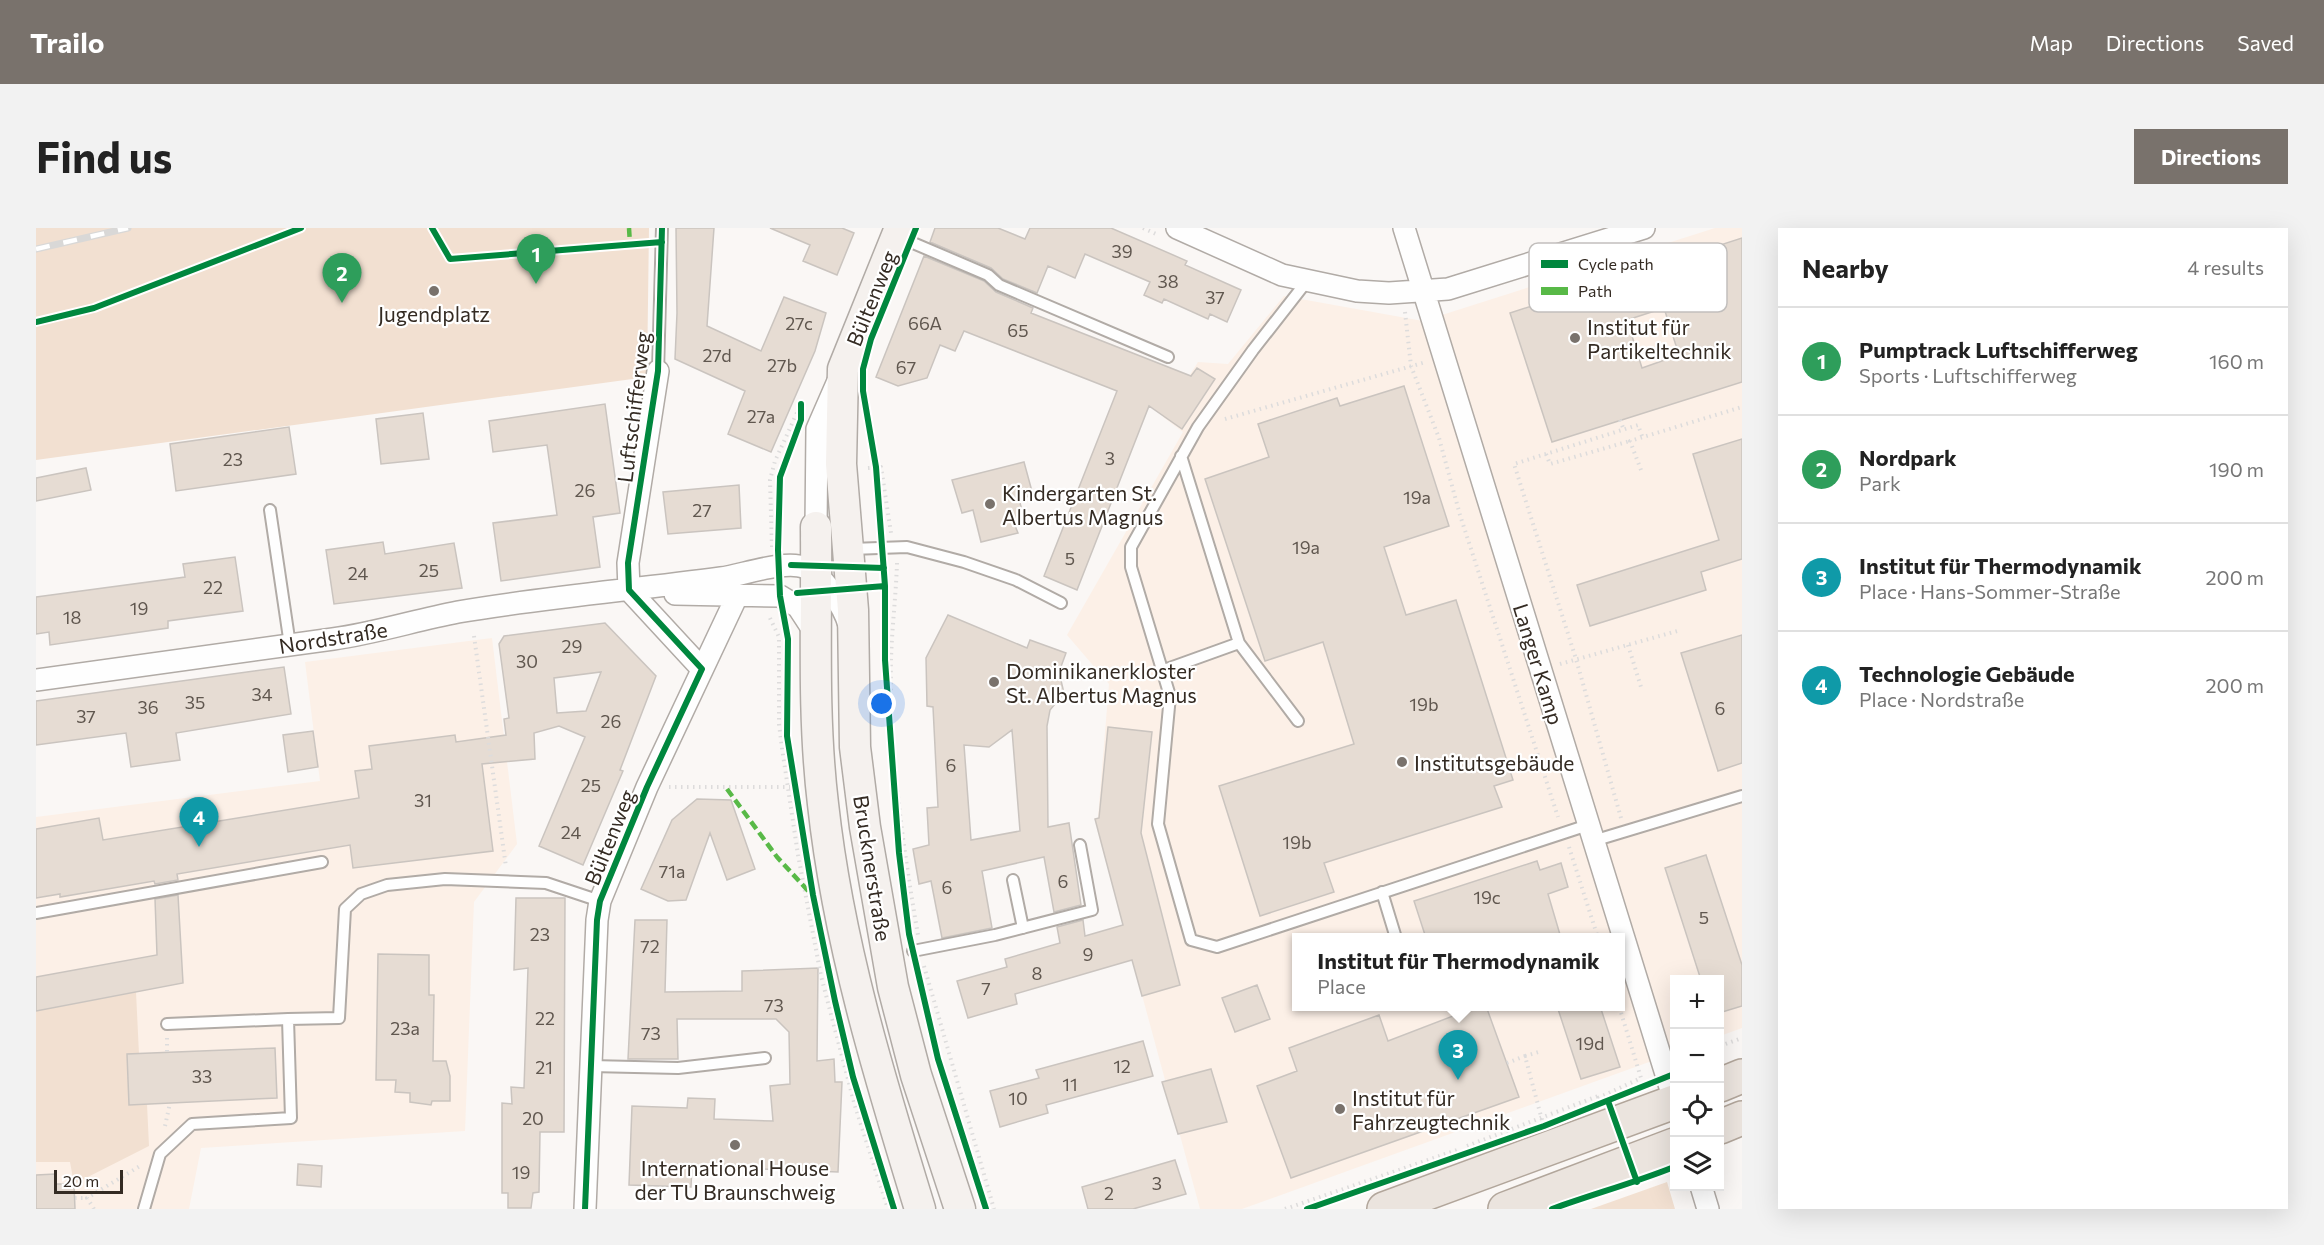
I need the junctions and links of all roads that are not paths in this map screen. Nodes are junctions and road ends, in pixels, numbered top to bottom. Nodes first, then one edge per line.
1 (662, 228) edge
2 (1177, 228) edge
3 (1404, 228) edge
4 (1644, 228) edge
5 (898, 232) edge
6 (1596, 243) edge
7 (1529, 264) edge
8 (1307, 281) junction
9 (1423, 291) junction
10 (1168, 357) dead end
11 (843, 369) junction
12 (658, 371) joint
13 (1181, 456) junction
14 (270, 510) dead end
15 (845, 517) junction
16 (816, 527) joint
17 (848, 549) junction
18 (801, 572) junction
19 (629, 590) junction
20 (780, 596) junction
21 (737, 597) junction
22 (1061, 603) dead end
23 (816, 637) junction
24 (854, 643) junction
25 (1239, 643) junction
26 (290, 645) junction
27 (702, 669) junction
28 (1164, 670) junction
29 (36, 680) edge
30 (1298, 721) dead end
31 (1742, 796) edge
32 (1590, 833) junction
33 (1080, 845) dead end
34 (322, 862) dead end
35 (1013, 880) dead end
36 (1382, 892) junction
37 (600, 901) junction
38 (36, 913) edge
39 (1023, 928) junction
40 (1394, 933) edge
41 (1619, 933) edge
42 (913, 951) road end
43 (1625, 951) edge
44 (288, 1019) junction
45 (167, 1024) dead end
46 (765, 1058) dead end
47 (1735, 1065) edge
48 (591, 1066) junction
49 (1721, 1083) edge
50 (1670, 1089) edge
51 (1670, 1102) edge
52 (1742, 1118) edge
53 (1724, 1125) edge
54 (1670, 1147) edge
55 (1703, 1191) edge
56 (970, 1200) edge
57 (144, 1209) edge
58 (585, 1209) edge
59 (920, 1209) edge
60 (1384, 1209) edge
61 (1505, 1209) edge
62 (1708, 1209) edge

1 - 12 lane, Luftschifferweg
2 - 8 street
3 - 9 street, Langer Kamp
4 - 6 street
5 - 10 lane
5 - 11 main road, Bültenweg
7 - 9 street
8 - 9 street
8 - 13 lane
9 - 32 street, Langer Kamp
11 - 15 main road, Bültenweg
11 - 16 street, Bültenweg
12 - 19 street, Luftschifferweg
13 - 25 lane
13 - 28 lane
14 - 26 lane
15 - 17 main road, Brucknerstraße
15 - 18 street, Bültenweg
16 - 18 main road, Bültenweg
17 - 22 lane
17 - 24 main road, Brucknerstraße
18 - 19 street, Nordstraße
18 - 20 street, Bültenweg
18 - 23 main road, Brucknerstraße
18 - 24 street
19 - 21 street, Nordstraße
19 - 26 street, Nordstraße
19 - 27 street
20 - 21 street, Nordstraße
20 - 23 street
21 - 27 street, Bültenweg
23 - 59 main road, Brucknerstraße
24 - 56 main road, Brucknerstraße
25 - 28 lane
25 - 30 lane
26 - 29 street, Nordstraße
27 - 37 street, Bültenweg
28 - 36 lane
31 - 32 lane
32 - 36 lane
32 - 41 street, Langer Kamp
33 - 39 lane
34 - 38 lane
35 - 39 lane
36 - 40 lane
37 - 44 lane
37 - 48 street, Bültenweg
39 - 42 lane
43 - 50 street, Langer Kamp
44 - 45 lane
44 - 57 lane
46 - 48 lane
47 - 49 main road
48 - 58 street, Bültenweg
51 - 60 main road
52 - 53 main road
54 - 61 main road
55 - 62 street

